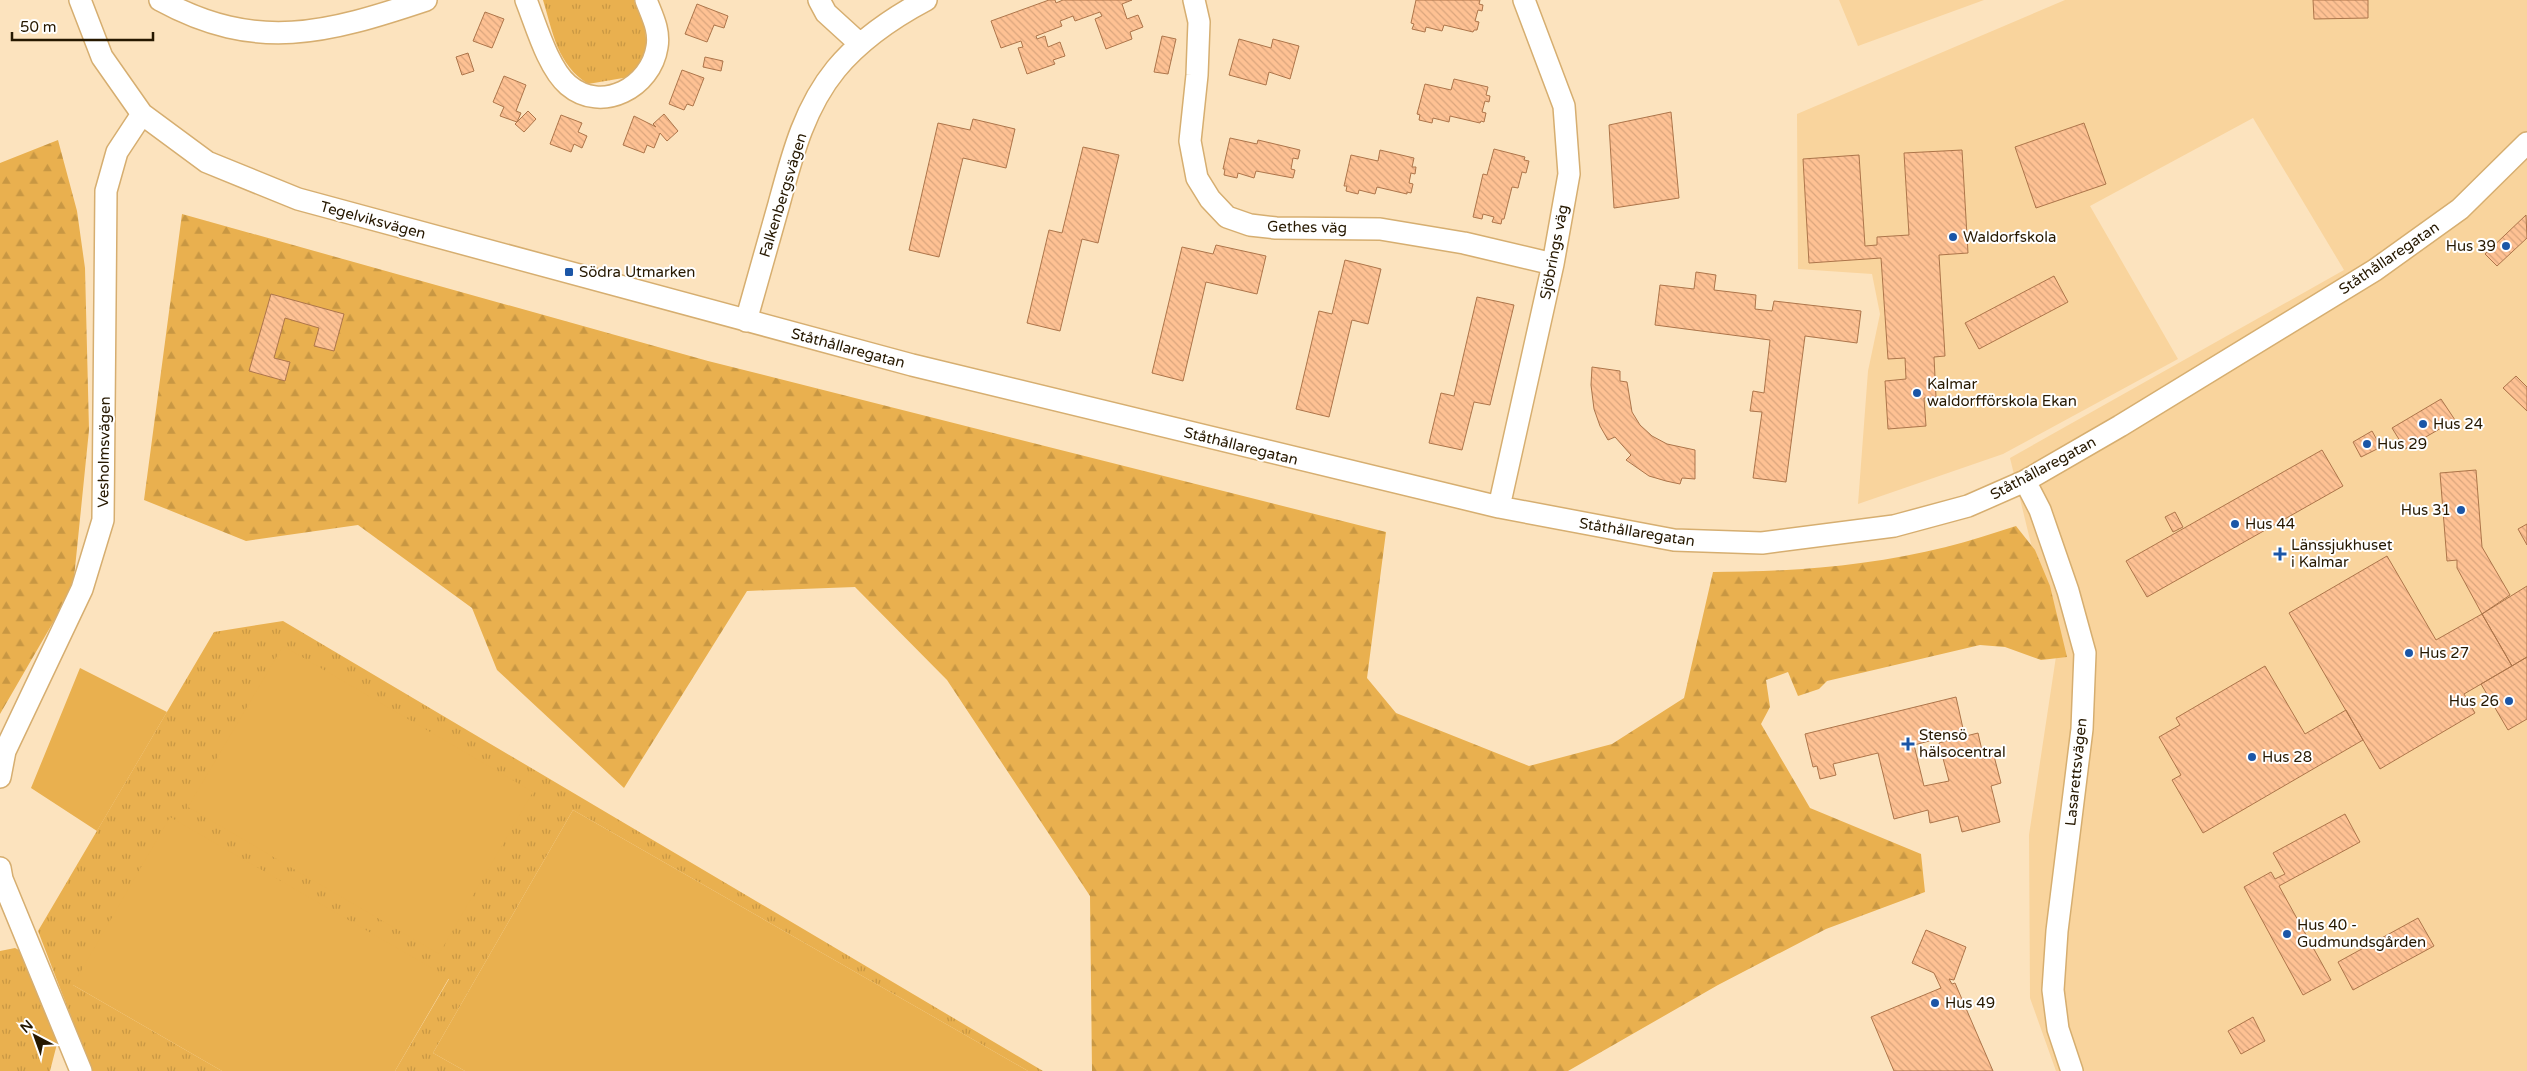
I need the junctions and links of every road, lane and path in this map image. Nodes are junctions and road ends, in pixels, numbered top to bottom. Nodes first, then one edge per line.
1 (80, 0) edge
2 (160, 0) edge
3 (426, 0) edge
4 (526, 0) edge
5 (646, 0) edge
6 (819, 0) edge
7 (926, 0) edge
8 (1194, 0) edge
9 (1524, 0) edge
10 (860, 44) junction
11 (142, 114) junction
12 (2527, 143) edge
13 (1553, 264) junction
14 (746, 321) junction
15 (2025, 481) junction
16 (1499, 507) junction
17 (0, 777) edge
18 (0, 868) edge
19 (80, 1071) edge
20 (2072, 1071) edge

1 - 11 street, Tegelviksvägen
2 - 3 street
4 - 5 street
6 - 10 street
7 - 10 street, Falkenbergsvägen
8 - 13 street, Gethes väg
9 - 13 street, Sjöbrings väg
10 - 14 street, Falkenbergsvägen
11 - 14 street, Tegelviksvägen
11 - 17 street, Vesholmsvägen
12 - 15 street, Ståthållaregatan
13 - 16 street, Sjöbrings väg
14 - 16 street, Ståthållaregatan
15 - 16 street, Ståthållaregatan
15 - 20 street, Lasarettsvägen
18 - 19 street

